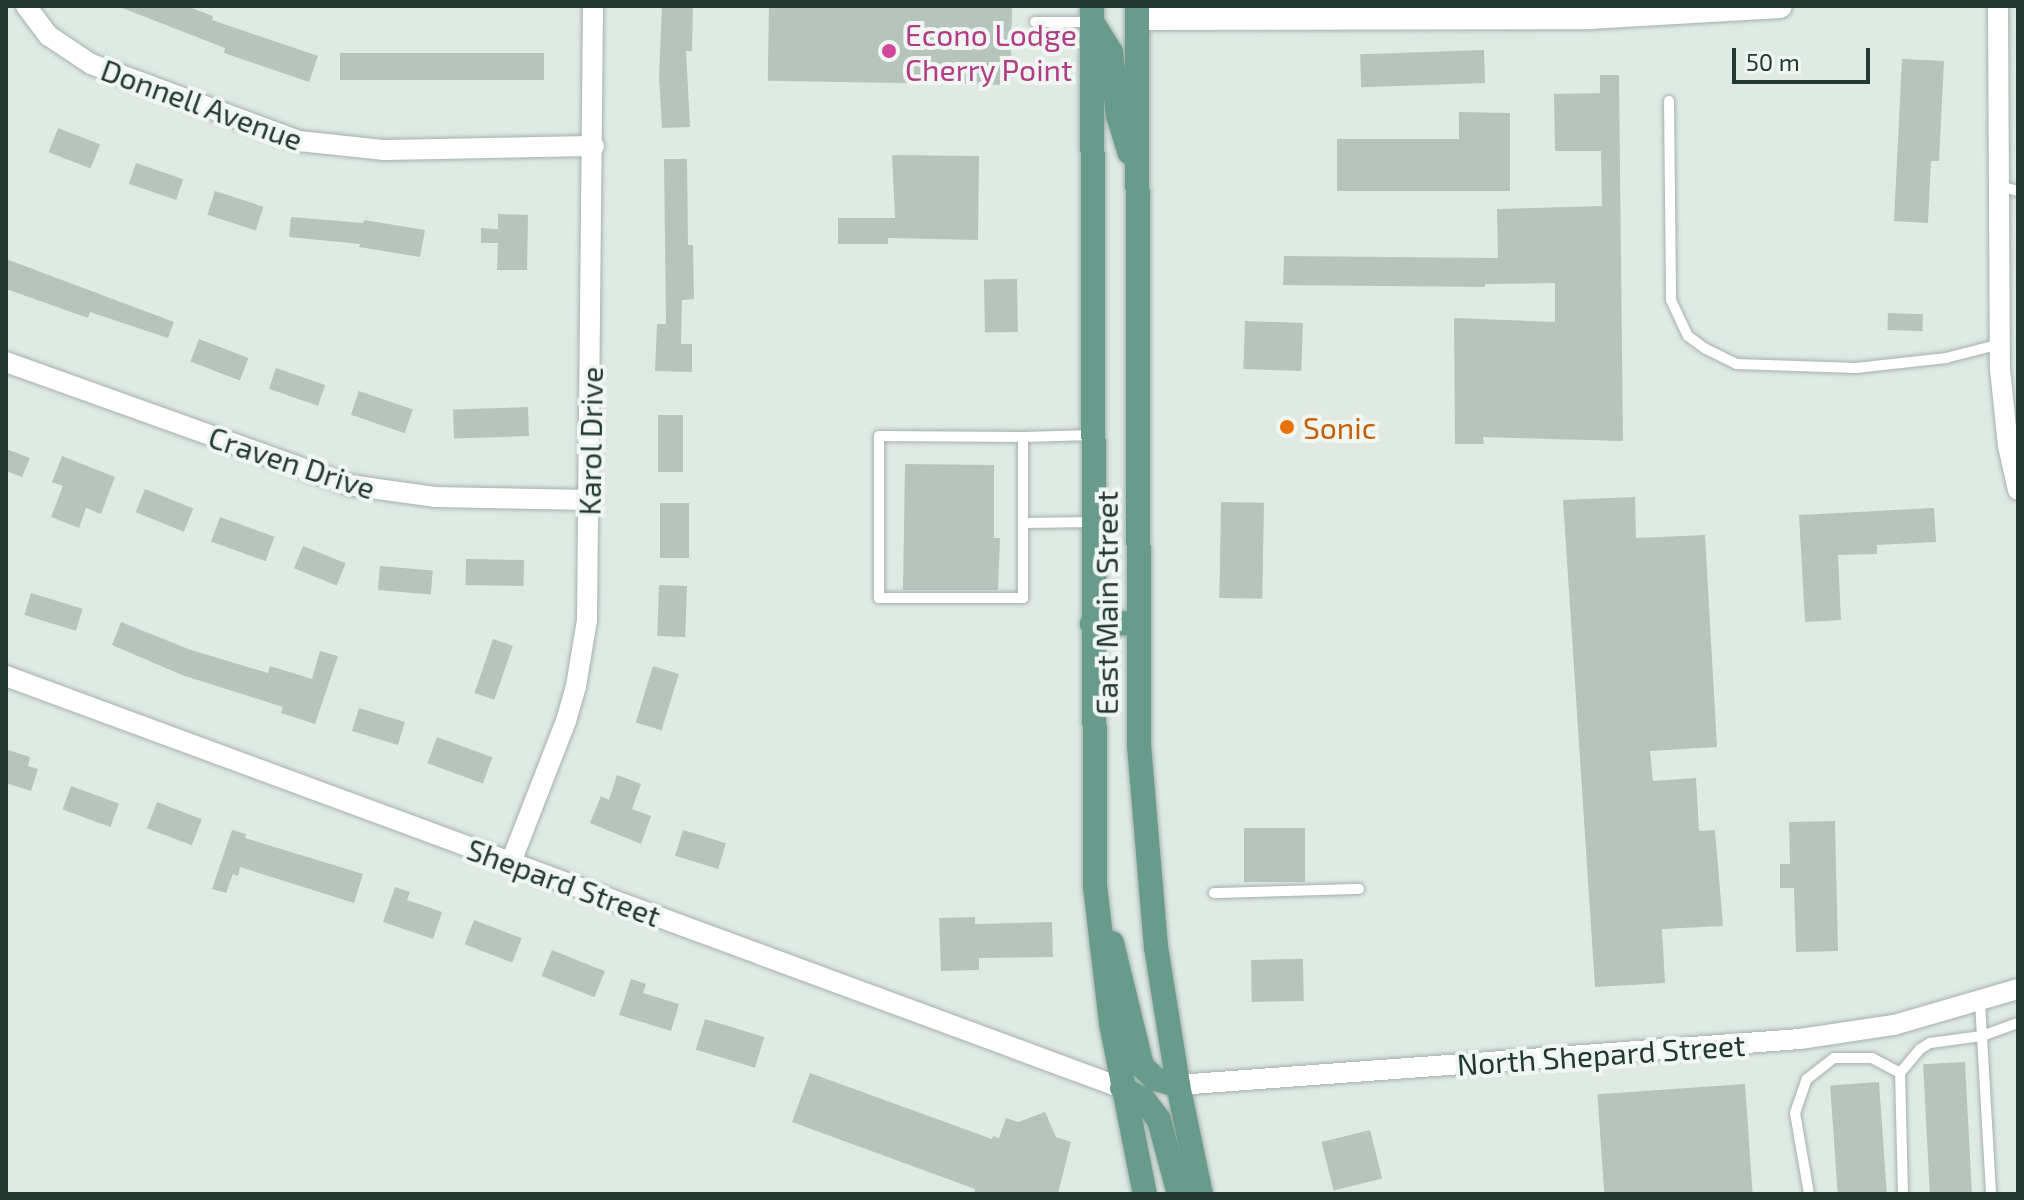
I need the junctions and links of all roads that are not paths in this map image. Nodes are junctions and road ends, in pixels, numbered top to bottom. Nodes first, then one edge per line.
1 (26, 6) edge
2 (593, 6) edge
3 (1780, 6) edge
4 (1998, 6) edge
5 (1133, 10) edge
6 (1374, 12) edge
7 (1092, 14) edge
8 (1035, 22) dead end
9 (1669, 101) dead end
10 (594, 146) junction
11 (1137, 177) junction
12 (2008, 188) edge
13 (2000, 344) junction
14 (6, 362) edge
15 (1092, 435) junction
16 (1023, 437) junction
17 (2013, 448) edge
18 (2018, 490) edge
19 (590, 500) junction
20 (1092, 522) junction
21 (1023, 523) junction
22 (1137, 623) junction
23 (1092, 624) junction
24 (6, 676) edge
25 (511, 862) junction
26 (1095, 886) junction
27 (1359, 889) dead end
28 (1214, 893) dead end
29 (2017, 991) edge
30 (1980, 1002) junction
31 (2018, 1023) edge
32 (1832, 1035) junction
33 (1982, 1036) junction
34 (1834, 1058) junction
35 (1900, 1073) junction
36 (1178, 1085) junction
37 (1122, 1088) junction
38 (1145, 1194) edge
39 (1179, 1194) edge
40 (1201, 1194) edge
41 (1809, 1194) edge
42 (1903, 1194) edge
43 (1991, 1194) edge

1 - 10 street, Donnell Avenue
2 - 10 street, Karol Drive
3 - 6 street
4 - 12 street
5 - 6 street
5 - 11 main road, East Main Street
7 - 8 lane
7 - 11 main road
7 - 15 main road, East Main Street
9 - 13 lane
10 - 19 street, Karol Drive
11 - 22 main road, East Main Street
12 - 13 street
13 - 17 street
14 - 19 street, Craven Drive
15 - 16 lane
15 - 20 main road, East Main Street
16 - 21 lane
16 - 21 lane
17 - 18 street
19 - 25 street, Karol Drive
20 - 21 lane
20 - 23 main road, East Main Street
22 - 23 main road
22 - 36 main road, East Main Street
23 - 26 main road, East Main Street
24 - 25 street, Shepard Street
25 - 37 street, Shepard Street
26 - 36 main road
26 - 37 main road, East Main Street
27 - 28 lane
29 - 30 street, North Shepard Street
30 - 32 street, North Shepard Street
30 - 33 lane
31 - 33 lane
32 - 34 lane
32 - 36 street, North Shepard Street
33 - 35 lane
33 - 43 lane
34 - 35 lane
34 - 41 lane
35 - 42 lane
36 - 40 main road, East Main Street
37 - 38 main road, East Main Street
37 - 39 main road

